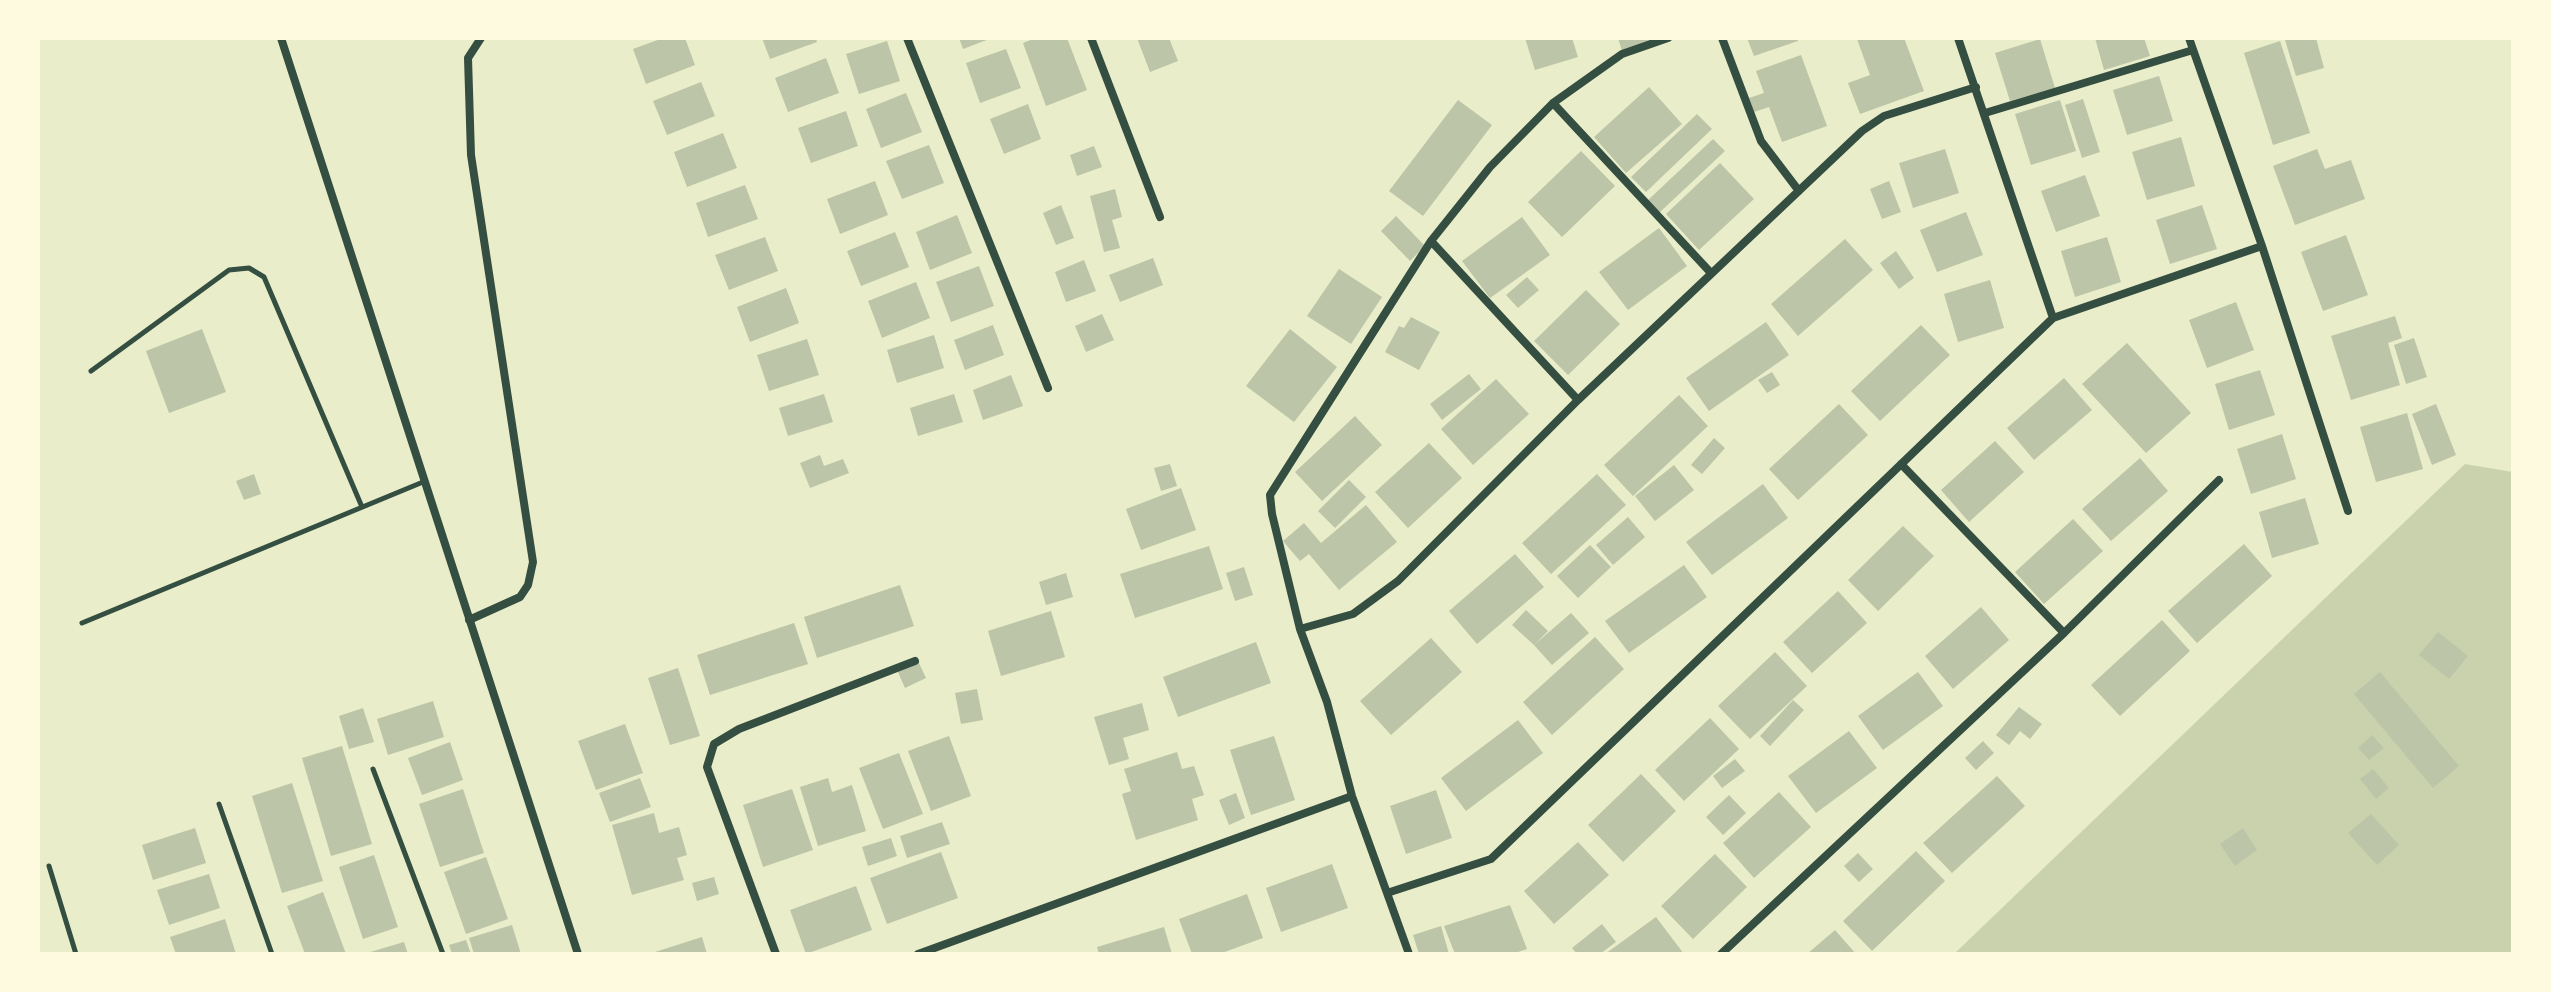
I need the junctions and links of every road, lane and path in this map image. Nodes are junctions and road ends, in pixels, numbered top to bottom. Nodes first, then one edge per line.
1 (281, 38) edge
2 (481, 38) edge
3 (907, 38) edge
4 (1091, 38) edge
5 (1668, 38) edge
6 (1722, 38) edge
7 (1958, 38) edge
8 (2189, 38) edge
9 (2193, 50) junction
10 (1976, 87) junction
11 (1553, 103) junction
12 (1985, 113) junction
13 (1799, 191) junction
14 (1160, 217) dead end
15 (1431, 241) junction
16 (2262, 246) junction
17 (1711, 273) junction
18 (2053, 318) junction
19 (91, 371) dead end
20 (1048, 388) dead end
21 (1578, 400) junction
22 (1901, 464) junction
23 (2219, 480) dead end
24 (423, 482) junction
25 (362, 507) junction
26 (2348, 511) dead end
27 (469, 620) junction
28 (82, 623) dead end
29 (1300, 629) junction
30 (2064, 633) junction
31 (915, 661) dead end
32 (373, 769) dead end
33 (1352, 796) junction
34 (219, 804) dead end
35 (49, 866) dead end
36 (1387, 893) junction
37 (76, 954) edge
38 (272, 954) edge
39 (443, 954) edge
40 (578, 954) edge
41 (776, 954) edge
42 (918, 954) edge
43 (1409, 954) edge
44 (1721, 954) edge

1 - 24 street
2 - 27 street
3 - 20 street
4 - 14 street
5 - 11 street
6 - 13 street
7 - 10 street
8 - 9 street
9 - 12 street
9 - 16 street
10 - 12 street
10 - 13 street
11 - 15 street
11 - 17 street
12 - 18 street
13 - 17 street
15 - 21 street
15 - 29 street
16 - 18 street
16 - 26 street
17 - 21 street
18 - 22 street
19 - 25 lane
21 - 29 street
22 - 30 street
22 - 36 street
23 - 30 street
24 - 25 lane
24 - 27 street
25 - 28 lane
27 - 40 street
29 - 33 street
30 - 44 street
31 - 41 street
32 - 39 lane
33 - 36 street
33 - 42 street
34 - 38 lane
35 - 37 lane
36 - 43 street

